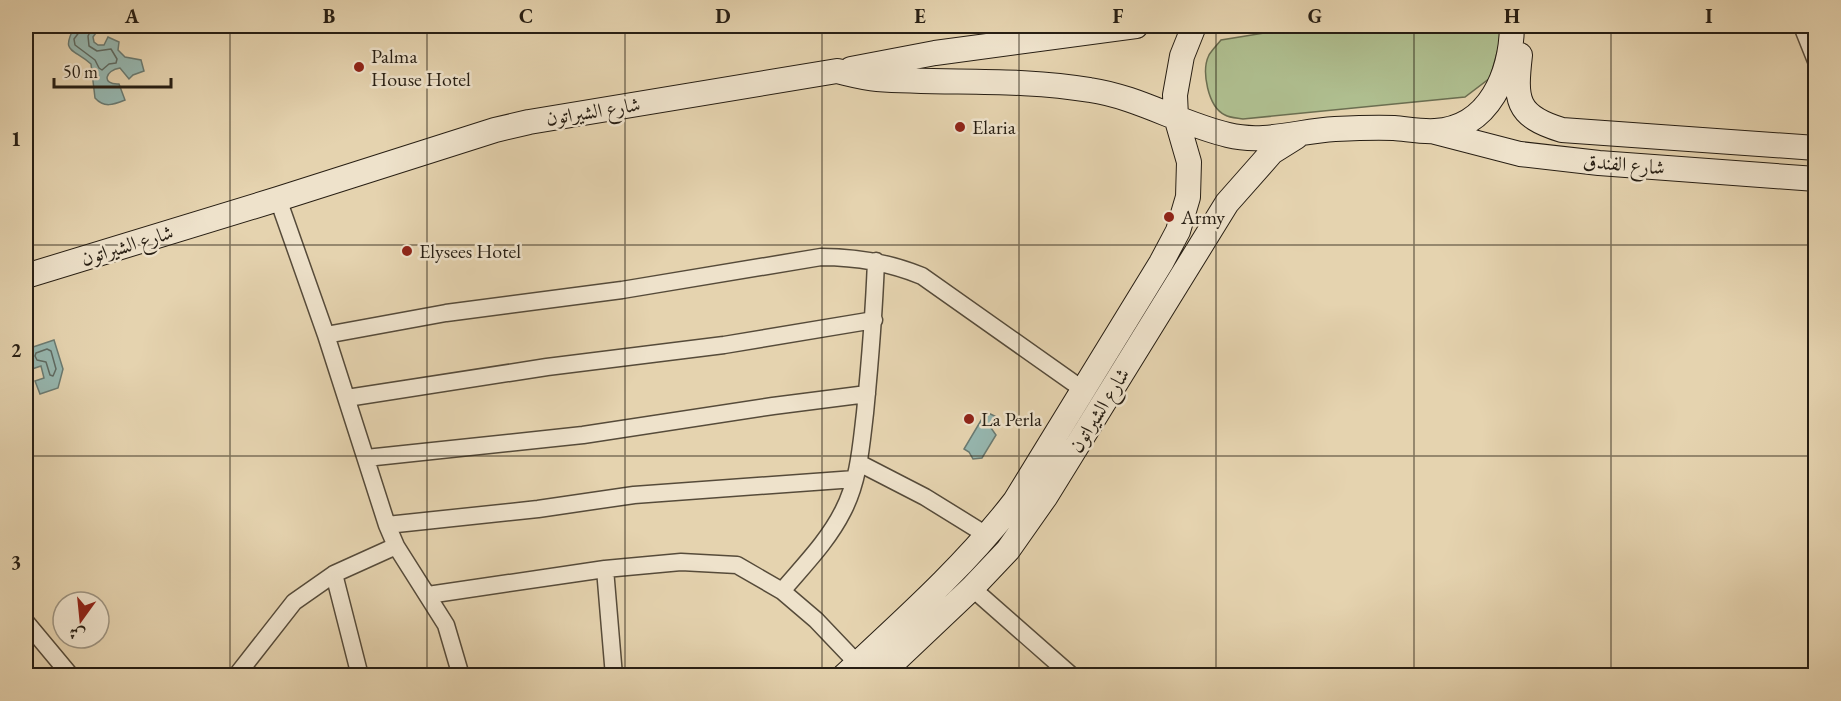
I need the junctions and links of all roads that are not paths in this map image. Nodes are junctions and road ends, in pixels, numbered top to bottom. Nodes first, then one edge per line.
1 (1136, 26) edge
2 (1194, 26) edge
3 (1808, 28) edge
4 (1517, 29) edge
5 (1815, 61) edge
6 (837, 71) junction
7 (1517, 78) joint
8 (1176, 117) junction
9 (1435, 132) junction
10 (1302, 133) junction
11 (1815, 148) edge
12 (1815, 179) edge
13 (278, 199) junction
14 (876, 261) junction
15 (26, 276) edge
16 (873, 320) junction
17 (326, 335) junction
18 (1082, 389) junction
19 (867, 394) junction
20 (347, 398) junction
21 (366, 458) junction
22 (857, 471) junction
23 (387, 525) junction
24 (988, 536) junction
25 (396, 546) junction
26 (604, 569) junction
27 (334, 574) junction
28 (972, 588) junction
29 (782, 591) junction
30 (428, 595) junction
31 (26, 622) edge
32 (851, 669) edge
33 (70, 675) edge
34 (236, 675) edge
35 (360, 675) edge
36 (461, 675) edge
37 (614, 675) edge
38 (879, 675) edge
39 (1072, 675) edge

1 - 6 street
2 - 8 street, شارع الشيراتون
3 - 5 street
4 - 7 street, شارع الشيراتون
4 - 9 street, شارع الشيراتون
6 - 8 street, شارع الشيراتون
6 - 13 street, شارع الشيراتون
7 - 11 street, شارع الفندق
8 - 10 street, شارع الشيراتون
8 - 18 street, شارع الشيراتون
9 - 10 street, شارع الشيراتون
9 - 12 street, شارع الفندق
10 - 28 street, شارع الشيراتون
13 - 15 street, شارع الشيراتون
13 - 17 street
14 - 16 street
14 - 17 street
14 - 18 street
16 - 19 street
16 - 20 street
17 - 20 street
18 - 24 street, شارع الشيراتون
19 - 21 street
19 - 22 street
20 - 21 street
21 - 23 street
22 - 23 street
22 - 24 street
22 - 29 street
23 - 25 street
24 - 32 street, شارع الشيراتون
25 - 27 street
25 - 30 street
26 - 29 street
26 - 30 street
26 - 37 street
27 - 34 street
27 - 35 street
28 - 38 street, شارع الشيراتون
28 - 39 street
29 - 32 street
30 - 36 street
31 - 33 street

